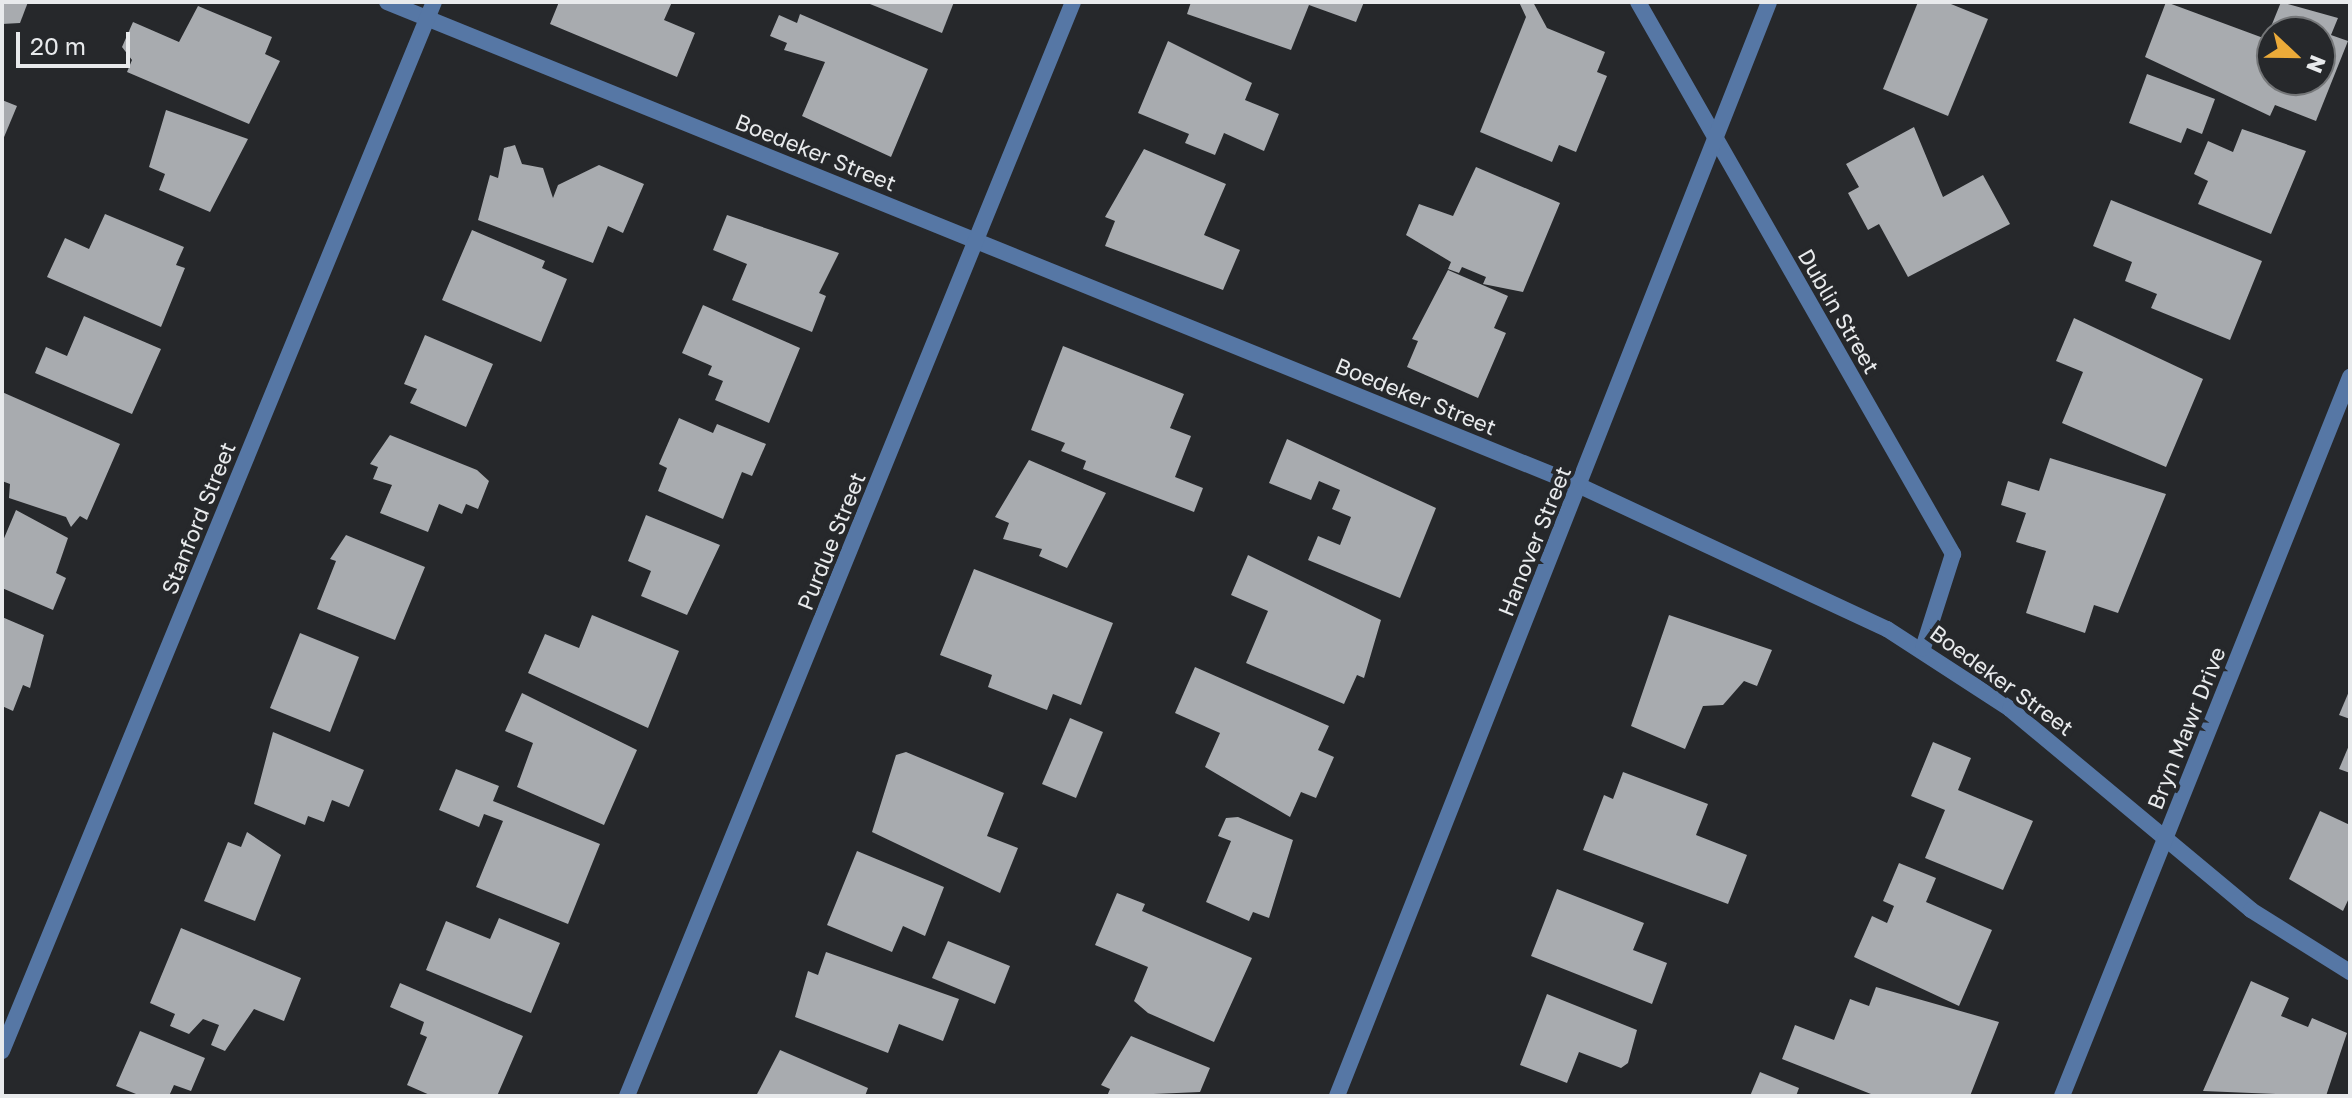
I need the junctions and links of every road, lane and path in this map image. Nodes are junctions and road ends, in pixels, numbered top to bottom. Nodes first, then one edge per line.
1 (387, 2) edge
2 (434, 2) edge
3 (1073, 2) edge
4 (1638, 2) edge
5 (1769, 2) edge
6 (428, 19) junction
7 (1714, 139) junction
8 (978, 241) junction
9 (2350, 377) edge
10 (1580, 486) junction
11 (1923, 648) junction
12 (2165, 841) junction
13 (2350, 972) edge
14 (2, 1051) edge
15 (627, 1096) edge
16 (1337, 1096) edge
17 (2062, 1096) edge

1 - 6 street, Boedeker Street
2 - 6 street, Stanford Street
3 - 8 street, Purdue Street
4 - 7 street, Dublin Street
5 - 7 street, Hanover Street
6 - 8 street, Boedeker Street
6 - 14 street, Stanford Street
7 - 10 street, Hanover Street
7 - 11 street, Dublin Street
8 - 10 street, Boedeker Street
8 - 15 street, Purdue Street
9 - 12 street, Bryn Mawr Drive
10 - 11 street, Boedeker Street
10 - 16 street, Hanover Street
11 - 12 street, Boedeker Street
12 - 13 street, Boedeker Street
12 - 17 street, Bryn Mawr Drive

